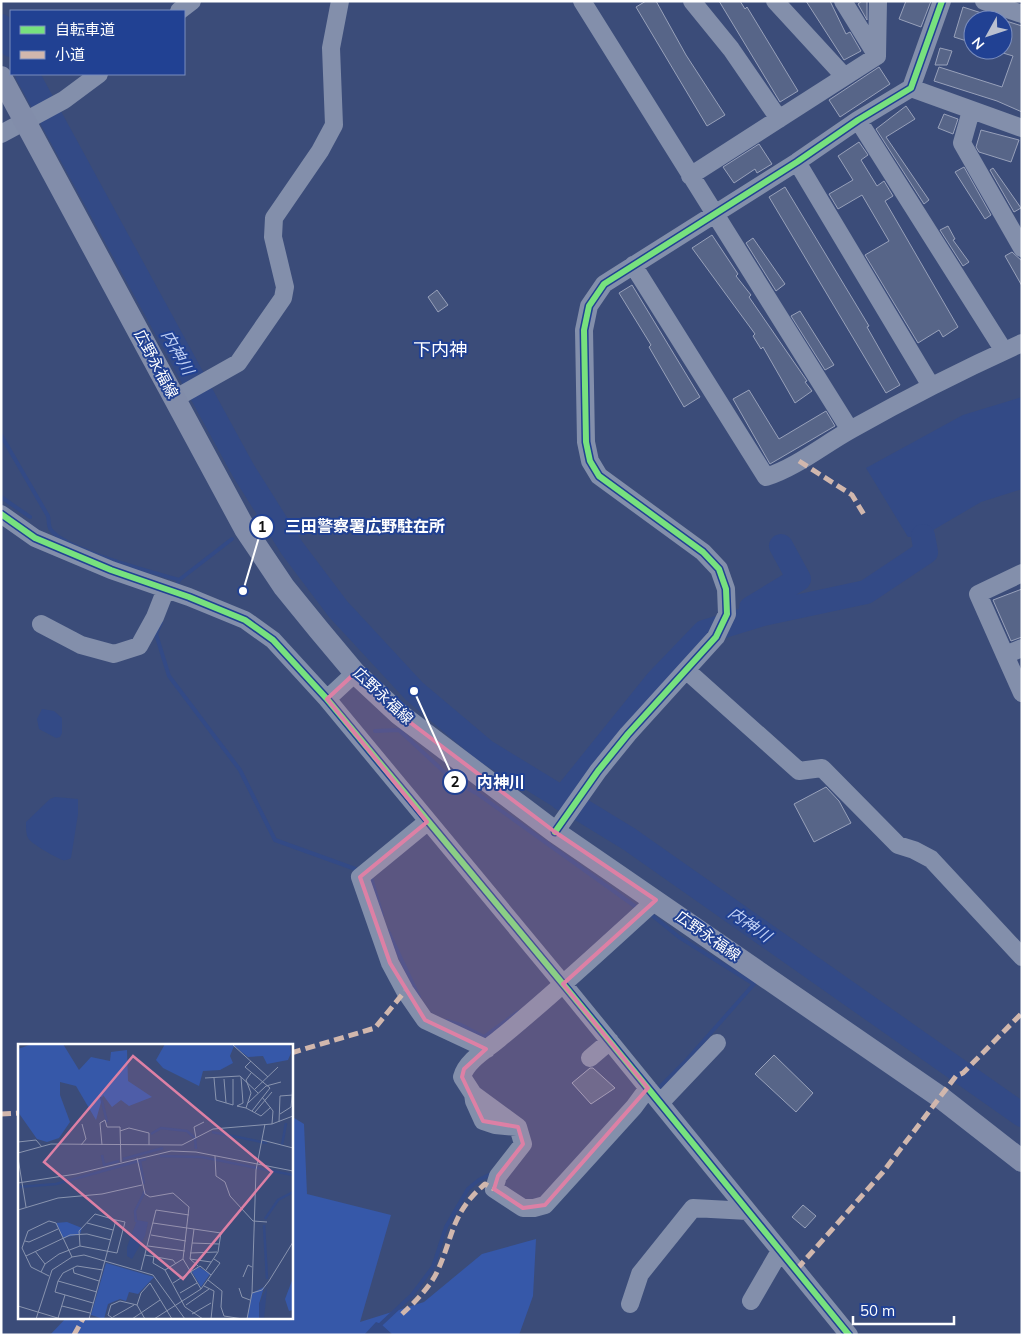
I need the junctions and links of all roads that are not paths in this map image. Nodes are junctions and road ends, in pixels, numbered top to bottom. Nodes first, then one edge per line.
1 (192, 1) edge
2 (340, 1) edge
3 (582, 1) edge
4 (692, 1) edge
5 (776, 1) edge
6 (843, 1) edge
7 (878, 1) edge
8 (942, 1) edge
9 (984, 1) edge
10 (180, 10) edge
11 (1022, 14) edge
12 (877, 56) junction
13 (98, 75) edge
14 (844, 76) junction
15 (1, 77) edge
16 (911, 88) junction
17 (971, 111) junction
18 (779, 119) junction
19 (26, 120) junction
20 (858, 120) junction
21 (1022, 128) edge
22 (1, 134) edge
23 (797, 162) junction
24 (690, 176) junction
25 (714, 213) junction
26 (1022, 248) edge
27 (633, 265) junction
28 (1022, 344) edge
29 (1004, 351) junction
30 (931, 386) junction
31 (174, 398) junction
32 (850, 430) junction
33 (1, 514) edge
34 (1022, 573) edge
35 (166, 589) junction
36 (41, 624) dead end
37 (1022, 648) edge
38 (1005, 655) junction
39 (686, 670) junction
40 (355, 672) junction
41 (1022, 693) edge
42 (327, 699) junction
43 (427, 822) junction
44 (558, 828) junction
45 (656, 900) junction
46 (1022, 957) edge
47 (562, 984) junction
48 (610, 1042) junction
49 (717, 1043) dead end
50 (487, 1050) junction
51 (590, 1058) dead end
52 (648, 1088) junction
53 (660, 1103) junction
54 (1022, 1161) edge
55 (748, 1211) junction
56 (780, 1251) junction
57 (750, 1301) dead end
58 (630, 1304) dead end
59 (840, 1332) edge

1 - 10 street
2 - 31 street
3 - 24 street
4 - 18 street
5 - 14 street
6 - 12 street
7 - 12 street
8 - 16 street
9 - 11 street
12 - 14 street
13 - 19 street
14 - 18 street
15 - 19 main road, 広野永福線
16 - 17 street
16 - 20 street
17 - 21 street
17 - 26 street
18 - 24 street
19 - 22 street
19 - 31 main road, 広野永福線
20 - 23 street
20 - 29 street
23 - 25 street
23 - 30 street
24 - 25 street
25 - 27 street
25 - 32 street
27 - 32 street
27 - 39 street
28 - 29 street
29 - 30 street
30 - 32 street
31 - 40 main road, 広野永福線
33 - 35 street
34 - 38 street
35 - 36 street
35 - 42 street
37 - 38 street
38 - 41 street
39 - 44 street
39 - 46 street
40 - 42 street
40 - 44 main road, 広野永福線
42 - 43 street
43 - 47 street
43 - 50 street
44 - 45 main road, 広野永福線
45 - 47 street
45 - 54 main road, 広野永福線
47 - 48 street
47 - 50 street
48 - 51 street
48 - 52 street
49 - 53 street
50 - 52 street
52 - 53 street
53 - 55 street
55 - 56 street
55 - 58 street
56 - 57 street
56 - 59 street

